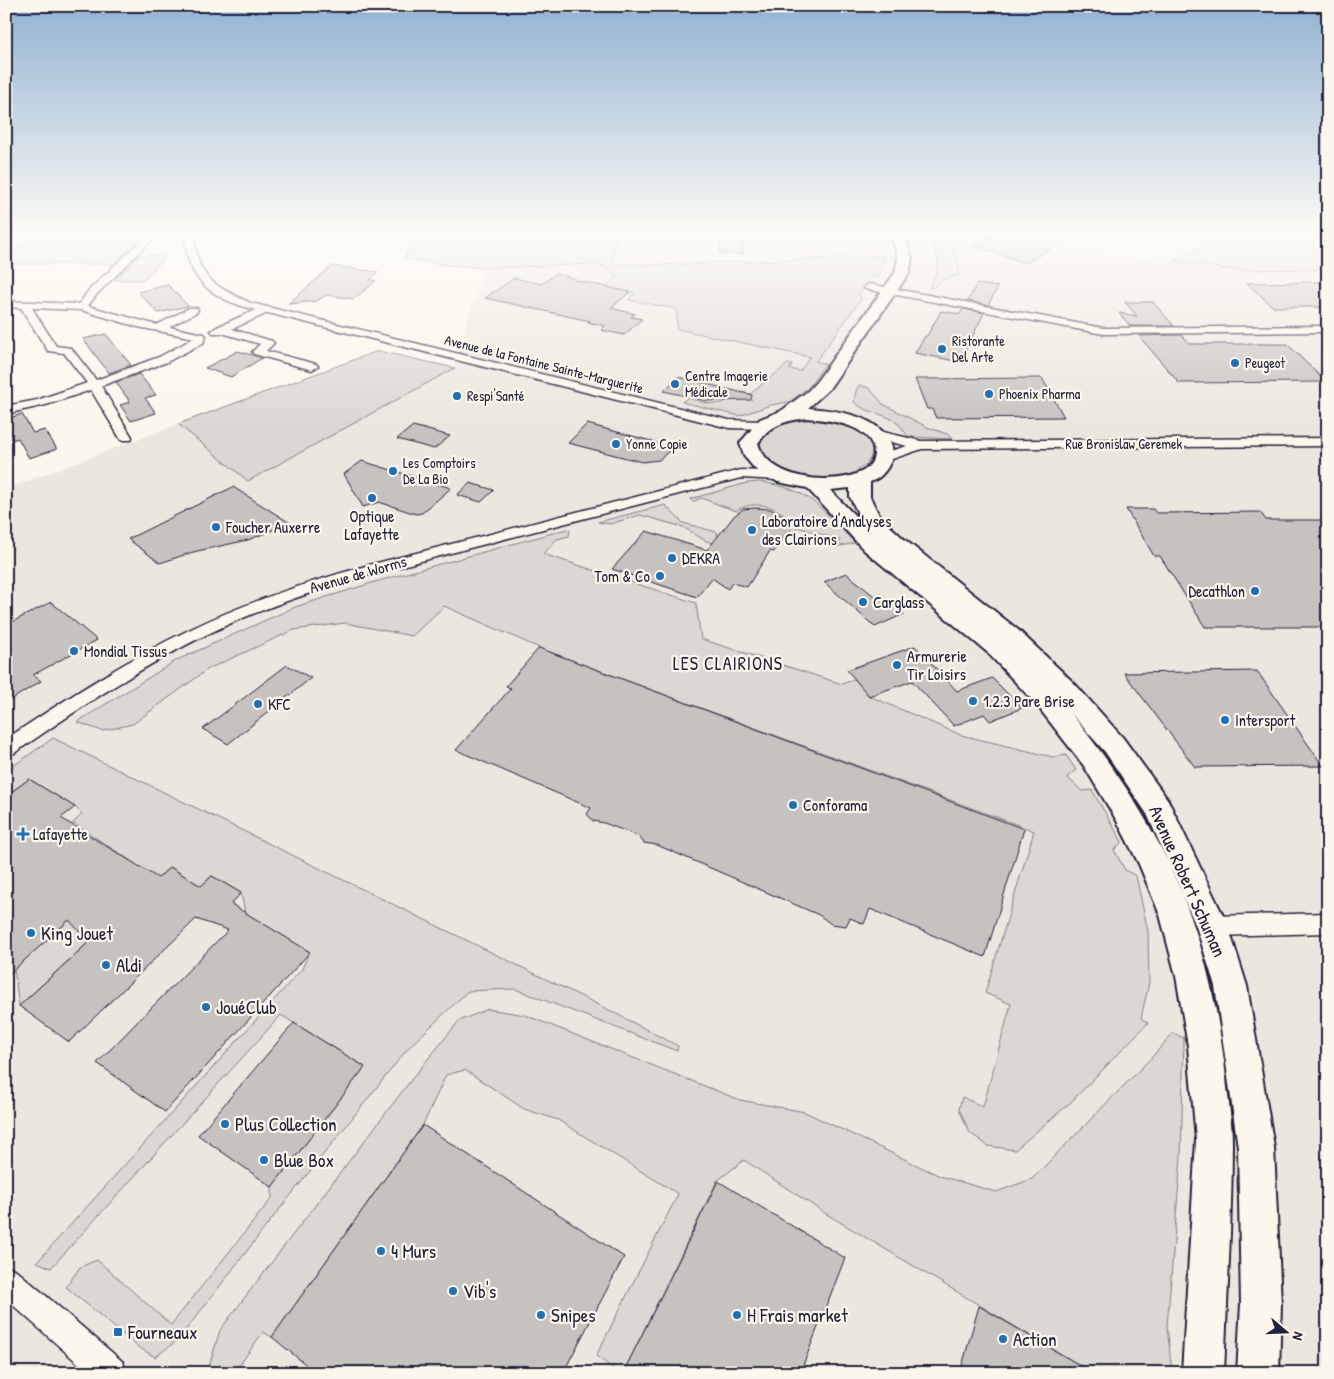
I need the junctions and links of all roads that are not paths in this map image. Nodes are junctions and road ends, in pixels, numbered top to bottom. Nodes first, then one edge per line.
1 (89, 297) edge
2 (229, 297) edge
3 (893, 297) edge
4 (894, 297) edge
5 (925, 297) edge
6 (6, 304) edge
7 (24, 304) junction
8 (82, 307) junction
9 (193, 310) dead end
10 (264, 311) junction
11 (159, 328) junction
12 (1328, 329) edge
13 (222, 330) junction
14 (200, 336) junction
15 (312, 366) dead end
16 (94, 385) junction
17 (839, 388) dead end
18 (6, 410) edge
19 (788, 414) junction
20 (729, 424) junction
21 (762, 425) junction
22 (875, 434) junction
23 (126, 437) dead end
24 (1328, 442) edge
25 (921, 445) junction
26 (750, 448) junction
27 (883, 458) junction
28 (741, 474) junction
29 (776, 476) junction
30 (860, 478) junction
31 (814, 485) junction
32 (6, 749) edge
33 (1328, 923) edge
34 (1212, 926) junction
35 (6, 1280) edge
36 (112, 1373) edge
37 (1203, 1373) edge
38 (1258, 1373) edge

1 - 8 street
2 - 10 street, Avenue de la Fontaine Sainte-Marguerite
3 - 19 street
4 - 17 street
5 - 12 street
6 - 7 street
7 - 8 street
7 - 16 street
8 - 11 street
9 - 11 street
10 - 13 street
10 - 20 street, Avenue de la Fontaine Sainte-Marguerite
11 - 14 street
13 - 14 street
13 - 15 street
14 - 16 street
16 - 18 street
16 - 23 street
19 - 21 street
19 - 22 street
20 - 21 street, Avenue de la Fontaine Sainte-Marguerite
20 - 26 street, Avenue de la Fontaine Sainte-Marguerite
21 - 26 street
22 - 25 street, Rue Bronislaw Geremek
22 - 27 street
24 - 25 street, Rue Bronislaw Geremek
25 - 27 street, Rue Bronislaw Geremek
26 - 28 street
26 - 29 street
27 - 30 street
28 - 29 street, Avenue de Worms
28 - 32 street, Avenue de Worms
29 - 31 street
30 - 31 street
30 - 34 street, Avenue Robert Schuman
31 - 37 street, Avenue Robert Schuman
33 - 34 street
34 - 38 street, Avenue Robert Schuman
35 - 36 street

